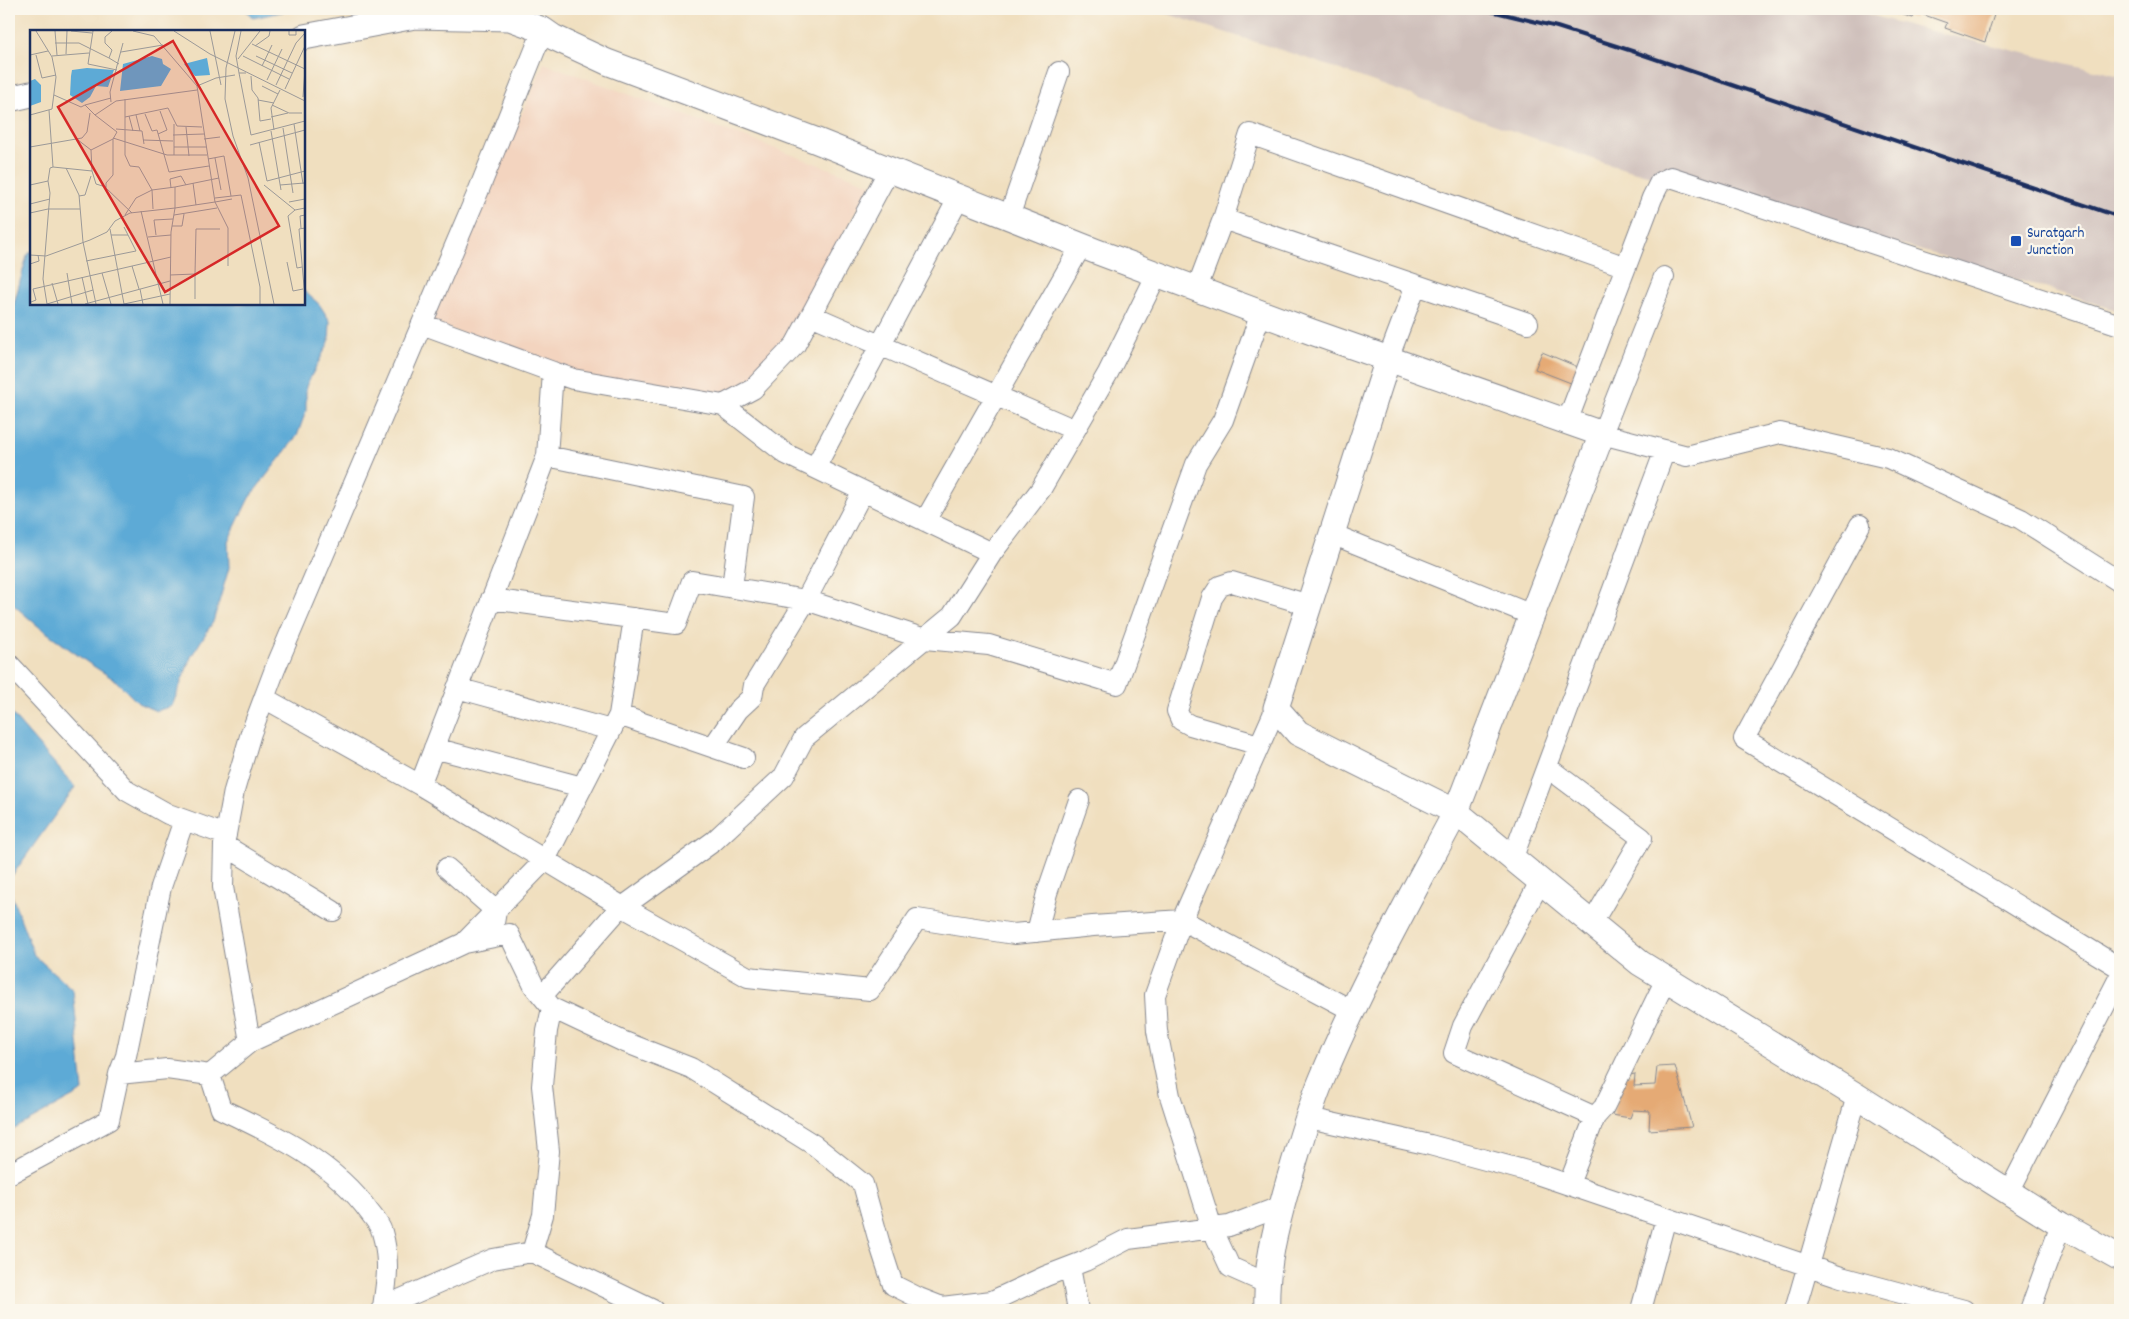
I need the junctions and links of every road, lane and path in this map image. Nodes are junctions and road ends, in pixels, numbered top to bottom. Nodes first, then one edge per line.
1 (511, 13) edge
2 (543, 30) junction
3 (305, 37) edge
4 (1059, 72) dead end
5 (30, 94) edge
6 (9, 100) edge
7 (889, 170) junction
8 (959, 197) junction
9 (1009, 217) junction
10 (1223, 219) junction
11 (1081, 246) junction
12 (1626, 266) junction
13 (1157, 274) junction
14 (1664, 276) dead end
15 (1416, 285) junction
16 (1197, 288) junction
17 (1261, 313) junction
18 (811, 315) junction
19 (1528, 323) dead end
20 (422, 324) junction
21 (2120, 325) edge
22 (880, 345) junction
23 (1388, 359) junction
24 (553, 372) junction
25 (996, 396) junction
26 (723, 405) junction
27 (1567, 422) junction
28 (1075, 430) junction
29 (1602, 434) junction
30 (1665, 450) junction
31 (547, 456) junction
32 (814, 468) junction
33 (864, 491) junction
34 (925, 521) junction
35 (1860, 525) dead end
36 (1332, 534) junction
37 (992, 553) junction
38 (2120, 582) edge
39 (732, 588) junction
40 (491, 599) junction
41 (806, 600) junction
42 (1309, 605) junction
43 (1532, 615) junction
44 (634, 618) junction
45 (925, 639) junction
46 (9, 664) edge
47 (457, 688) junction
48 (264, 698) junction
49 (1276, 708) junction
50 (615, 723) junction
51 (1259, 745) junction
52 (713, 747) junction
53 (434, 748) junction
54 (744, 758) dead end
55 (1547, 767) junction
56 (420, 785) junction
57 (582, 787) junction
58 (1078, 800) dead end
59 (1456, 812) junction
60 (184, 820) junction
61 (225, 840) junction
62 (1513, 857) junction
63 (545, 860) junction
64 (447, 868) dead end
65 (1541, 880) junction
66 (623, 907) junction
67 (333, 911) dead end
68 (496, 911) junction
69 (1182, 920) junction
70 (1592, 923) junction
71 (1037, 932) junction
72 (493, 938) junction
73 (464, 943) junction
74 (2120, 968) edge
75 (2120, 976) edge
76 (1666, 979) junction
77 (547, 1002) junction
78 (1353, 1011) junction
79 (250, 1042) junction
80 (119, 1074) junction
81 (210, 1075) junction
82 (1857, 1096) junction
83 (1595, 1117) junction
84 (1309, 1118) junction
85 (9, 1174) edge
86 (1569, 1184) junction
87 (2008, 1192) junction
88 (1282, 1206) junction
89 (1666, 1218) junction
90 (2061, 1225) junction
91 (1212, 1228) junction
92 (532, 1252) junction
93 (2120, 1258) edge
94 (1808, 1266) junction
95 (1070, 1267) junction
96 (1266, 1283) junction
97 (929, 1307) edge
98 (382, 1309) edge
99 (653, 1310) edge
100 (1078, 1310) edge
101 (1267, 1310) edge
102 (1641, 1310) edge
103 (1795, 1310) edge
104 (1964, 1310) edge
105 (2030, 1310) edge

1 - 2 street
1 - 3 street
2 - 7 street
2 - 20 street
4 - 9 street
5 - 6 street
7 - 8 street
7 - 18 street
8 - 9 street
8 - 22 street
9 - 11 street
10 - 12 street
10 - 15 street
10 - 16 street
11 - 13 street
11 - 25 street
12 - 21 street
12 - 27 street
13 - 16 street
13 - 28 street
14 - 29 street
15 - 19 street
15 - 23 street
16 - 17 street
17 - 23 street
17 - 45 street
18 - 22 street
18 - 26 street
20 - 24 street
20 - 48 street
22 - 25 street
22 - 32 street
23 - 27 street
23 - 36 street
24 - 26 street
24 - 31 street
25 - 28 street
25 - 34 street
26 - 32 street
27 - 29 street
28 - 37 street
29 - 30 street
29 - 43 street
30 - 38 street
30 - 55 street
31 - 39 street
31 - 40 street
32 - 33 street
33 - 34 street
33 - 41 street
34 - 37 street
35 - 74 street
36 - 42 street
36 - 43 street
37 - 45 street
39 - 41 street
39 - 44 street
40 - 44 street
40 - 47 street
41 - 45 street
41 - 52 street
42 - 49 street
42 - 51 street
43 - 59 street
44 - 50 street
45 - 66 street
46 - 60 street
47 - 50 street
47 - 53 street
48 - 56 street
48 - 61 street
49 - 51 street
49 - 59 street
50 - 52 street
50 - 57 street
51 - 69 street
52 - 54 street
53 - 56 street
53 - 57 street
55 - 62 street
55 - 70 street
56 - 63 street
57 - 63 street
58 - 71 street
59 - 62 street
59 - 78 street
60 - 61 street
60 - 80 street
61 - 67 street
61 - 79 street
62 - 65 street
63 - 66 street
63 - 68 street
64 - 68 street
65 - 70 street
65 - 83 street
66 - 71 street
66 - 77 street
68 - 72 street
68 - 73 street
69 - 71 street
69 - 78 street
69 - 91 street
70 - 76 street
72 - 73 street
72 - 77 street
73 - 79 street
75 - 87 street
76 - 82 street
76 - 83 street
77 - 92 street
77 - 97 street
78 - 84 street
79 - 81 street
80 - 81 street
80 - 85 street
81 - 98 street
82 - 87 street
82 - 94 street
83 - 86 street
84 - 86 street
84 - 88 street
86 - 89 street
87 - 90 street
88 - 91 street
88 - 96 street
89 - 94 street
89 - 102 street
90 - 93 street
90 - 105 street
91 - 95 street
91 - 96 street
92 - 98 street
92 - 99 street
94 - 103 street
94 - 104 street
95 - 97 street
95 - 100 street
96 - 101 street

